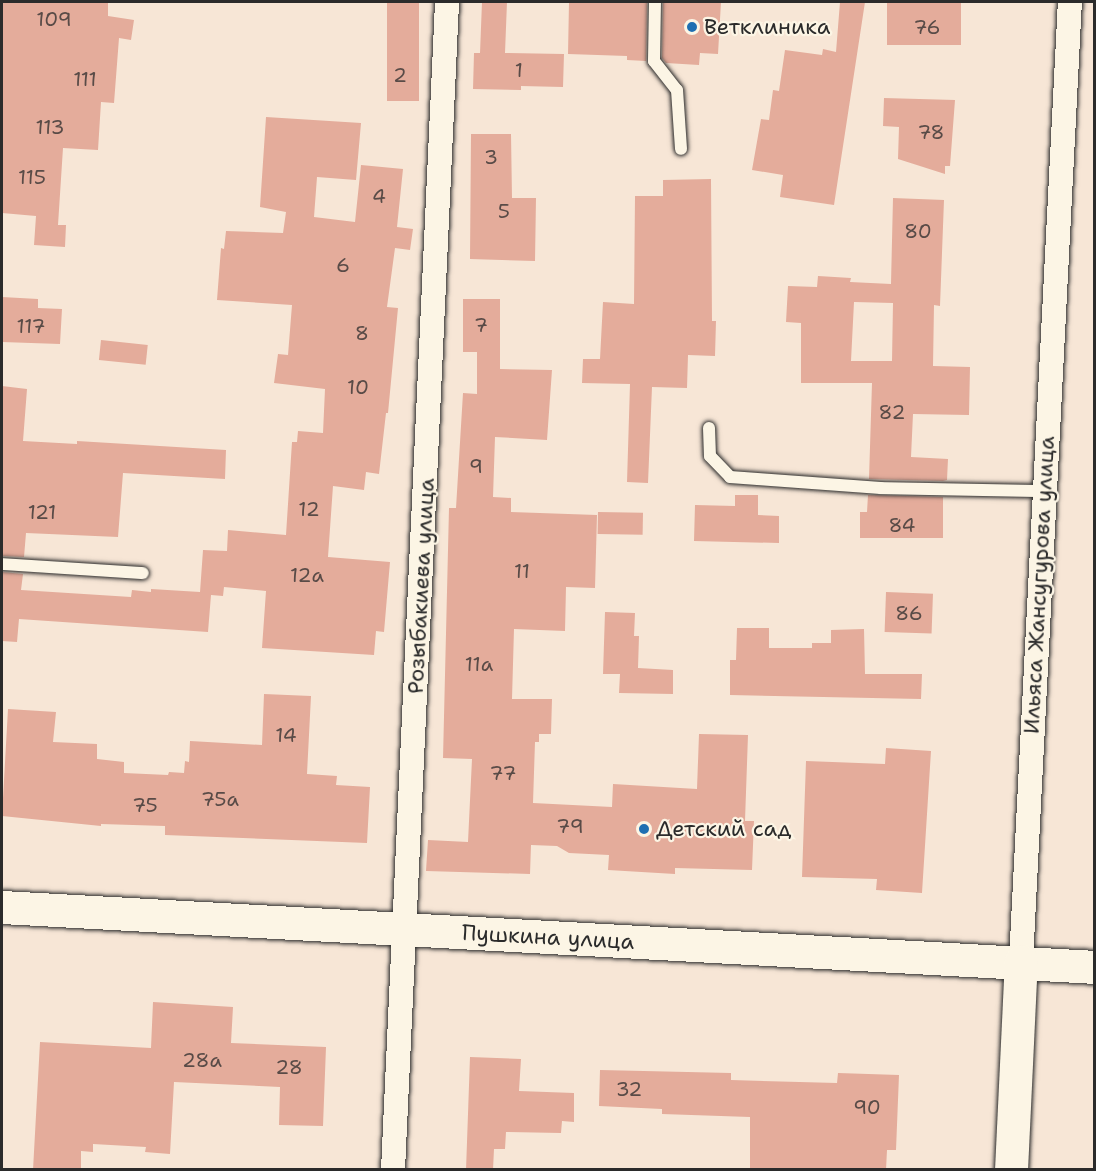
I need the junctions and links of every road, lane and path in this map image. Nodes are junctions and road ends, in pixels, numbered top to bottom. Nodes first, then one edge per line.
1 (447, 2) edge
2 (655, 2) edge
3 (1070, 2) edge
4 (681, 149) dead end
5 (709, 428) dead end
6 (1044, 491) junction
7 (2, 564) edge
8 (143, 573) dead end
9 (2, 907) edge
10 (405, 930) junction
11 (1021, 962) junction
12 (1095, 967) edge
13 (393, 1170) edge
14 (1011, 1170) edge

1 - 10 street, Розыбакиева улица
2 - 4 lane
3 - 6 street, Ильяса Жансугурова улица
5 - 6 lane
6 - 11 street, Ильяса Жансугурова улица
7 - 8 lane
9 - 10 main road, Пушкина улица
10 - 11 main road, Пушкина улица
10 - 13 street, Розыбакиева улица
11 - 12 main road, Пушкина улица
11 - 14 main road, Ильяса Жансугурова улица

